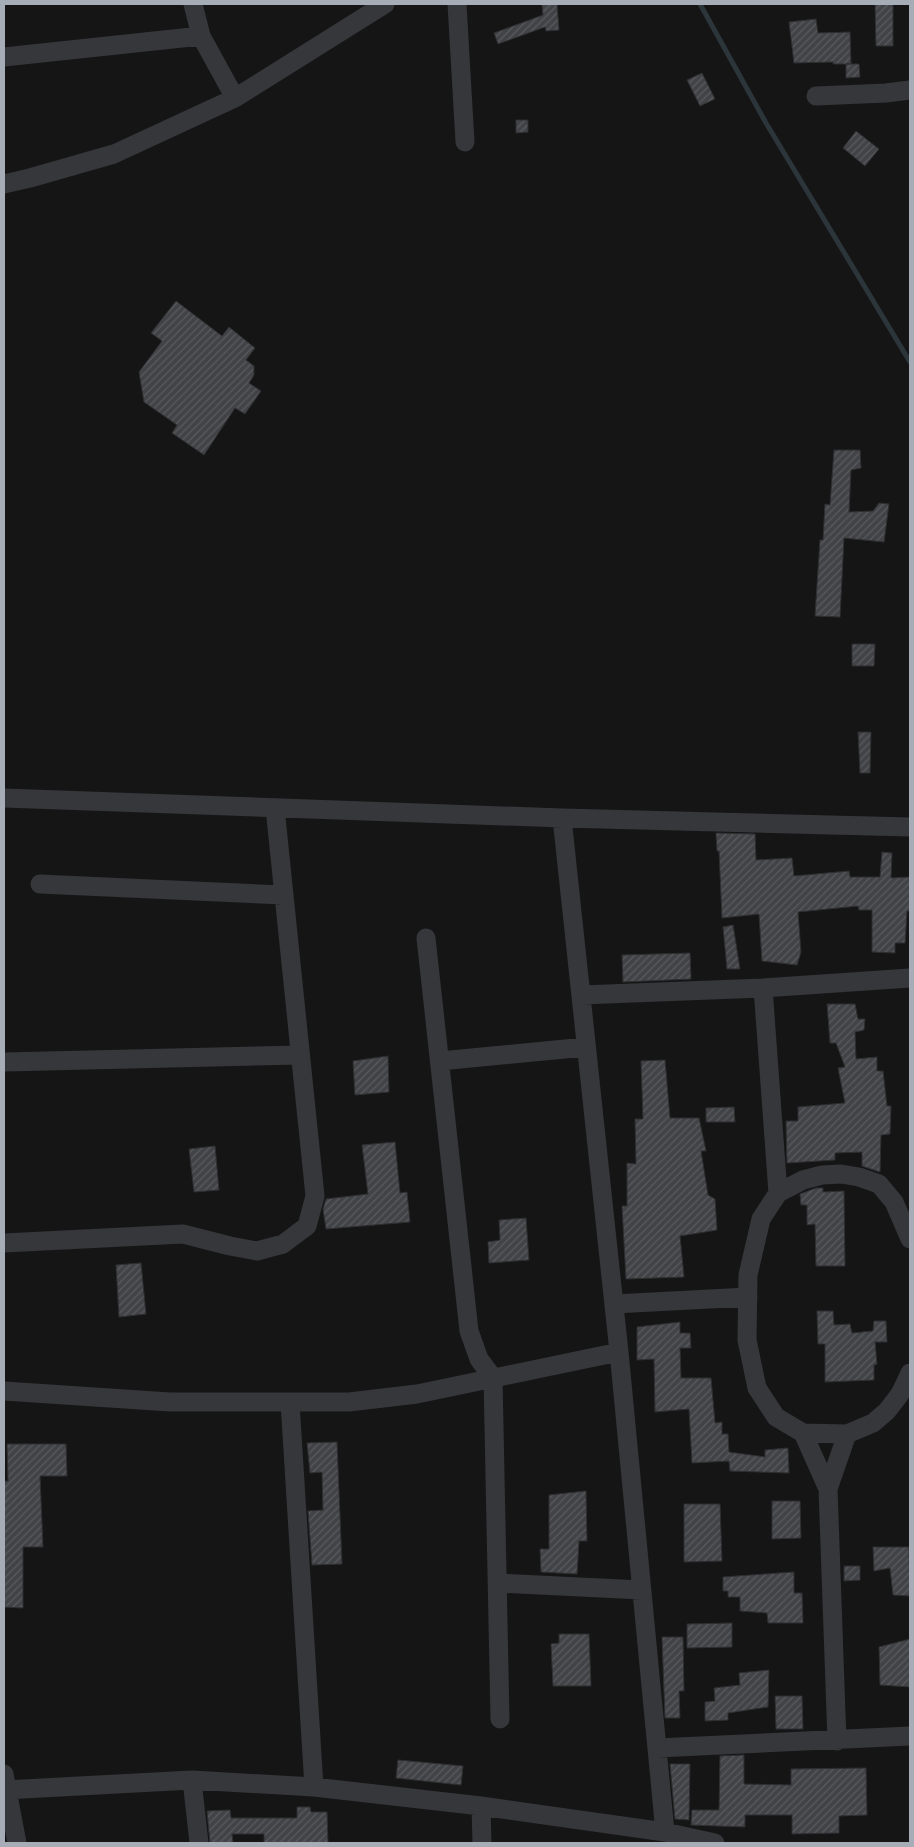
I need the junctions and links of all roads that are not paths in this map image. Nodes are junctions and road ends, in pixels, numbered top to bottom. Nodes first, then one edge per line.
1 (193, 4) edge
2 (385, 4) edge
3 (457, 4) edge
4 (201, 36) junction
5 (4, 57) edge
6 (910, 90) edge
7 (816, 96) dead end
8 (235, 98) junction
9 (465, 142) dead end
10 (4, 184) edge
11 (4, 798) edge
12 (275, 808) junction
13 (562, 818) junction
14 (910, 827) edge
15 (40, 884) dead end
16 (284, 895) junction
17 (426, 938) dead end
18 (910, 978) edge
19 (763, 988) junction
20 (581, 995) junction
21 (586, 1047) junction
22 (300, 1055) junction
23 (440, 1061) junction
24 (4, 1062) edge
25 (778, 1193) junction
26 (910, 1239) edge
27 (4, 1244) edge
28 (748, 1298) junction
29 (614, 1304) junction
30 (620, 1352) junction
31 (910, 1373) edge
32 (493, 1378) junction
33 (4, 1391) edge
34 (290, 1402) junction
35 (802, 1433) junction
36 (848, 1434) junction
37 (828, 1489) junction
38 (497, 1583) junction
39 (642, 1590) junction
40 (500, 1719) dead end
41 (910, 1736) edge
42 (837, 1740) junction
43 (657, 1748) junction
44 (192, 1780) junction
45 (5, 1785) edge
46 (314, 1787) junction
47 (481, 1806) junction
48 (665, 1832) junction
49 (17, 1843) edge
50 (199, 1843) edge
51 (482, 1843) edge
52 (715, 1843) edge

1 - 4 street
2 - 8 street
3 - 9 street
4 - 5 street
4 - 8 street
6 - 7 street
8 - 10 street
11 - 12 street
12 - 13 street
12 - 16 street
13 - 14 street
13 - 20 street
15 - 16 street
16 - 22 street
17 - 23 street
18 - 19 street
19 - 20 street
19 - 25 street
20 - 21 street
21 - 23 street
21 - 29 street
22 - 24 street
22 - 27 street
23 - 32 street
25 - 26 street
25 - 28 street
28 - 29 street
28 - 35 street
29 - 30 street
30 - 32 street
30 - 39 street
31 - 36 street
32 - 34 street
32 - 38 street
33 - 34 street
34 - 46 street
35 - 36 street
35 - 37 street
36 - 37 street
37 - 42 street
38 - 39 street
38 - 40 street
39 - 43 street
41 - 42 street
42 - 43 street
43 - 48 street
44 - 45 street
44 - 46 street
44 - 50 street
45 - 49 street
46 - 47 street
47 - 48 street
47 - 51 street
48 - 52 street

